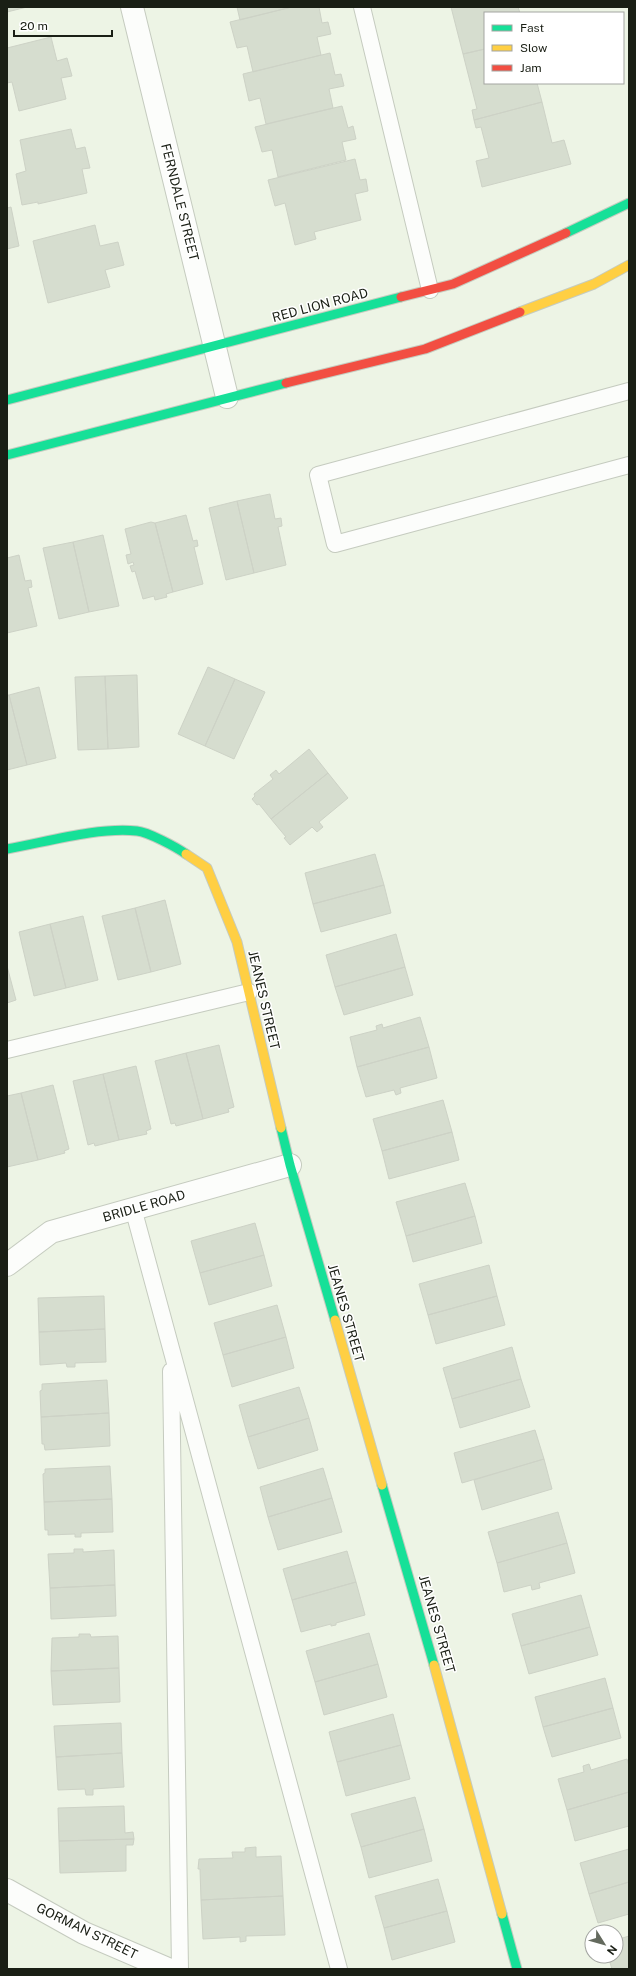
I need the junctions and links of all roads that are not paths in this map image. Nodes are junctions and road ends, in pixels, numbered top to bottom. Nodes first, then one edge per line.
1 (132, 7) edge
2 (362, 7) edge
3 (629, 203) edge
4 (629, 265) edge
5 (430, 290) junction
6 (215, 346) junction
7 (629, 391) edge
8 (227, 397) junction
9 (7, 400) edge
10 (7, 455) edge
11 (629, 465) edge
12 (7, 849) edge
13 (249, 992) junction
14 (7, 1050) edge
15 (290, 1165) junction
16 (133, 1208) junction
17 (7, 1265) edge
18 (170, 1347) junction
19 (7, 1890) edge
20 (168, 1969) edge
21 (180, 1969) edge
22 (340, 1969) edge
23 (517, 1969) edge

1 - 6 street, FERNDALE STREET
2 - 5 lane
3 - 5 street, RED LION ROAD
4 - 8 street
5 - 6 street, RED LION ROAD
6 - 8 street, FERNDALE STREET
6 - 9 street, RED LION ROAD
7 - 11 lane
8 - 10 street
12 - 13 street, JEANES STREET
13 - 14 lane
13 - 15 street, JEANES STREET
15 - 16 street, BRIDLE ROAD
15 - 23 street, JEANES STREET
16 - 17 street, BRIDLE ROAD
16 - 18 lane
18 - 21 lane
18 - 22 lane
19 - 20 street, GORMAN STREET

